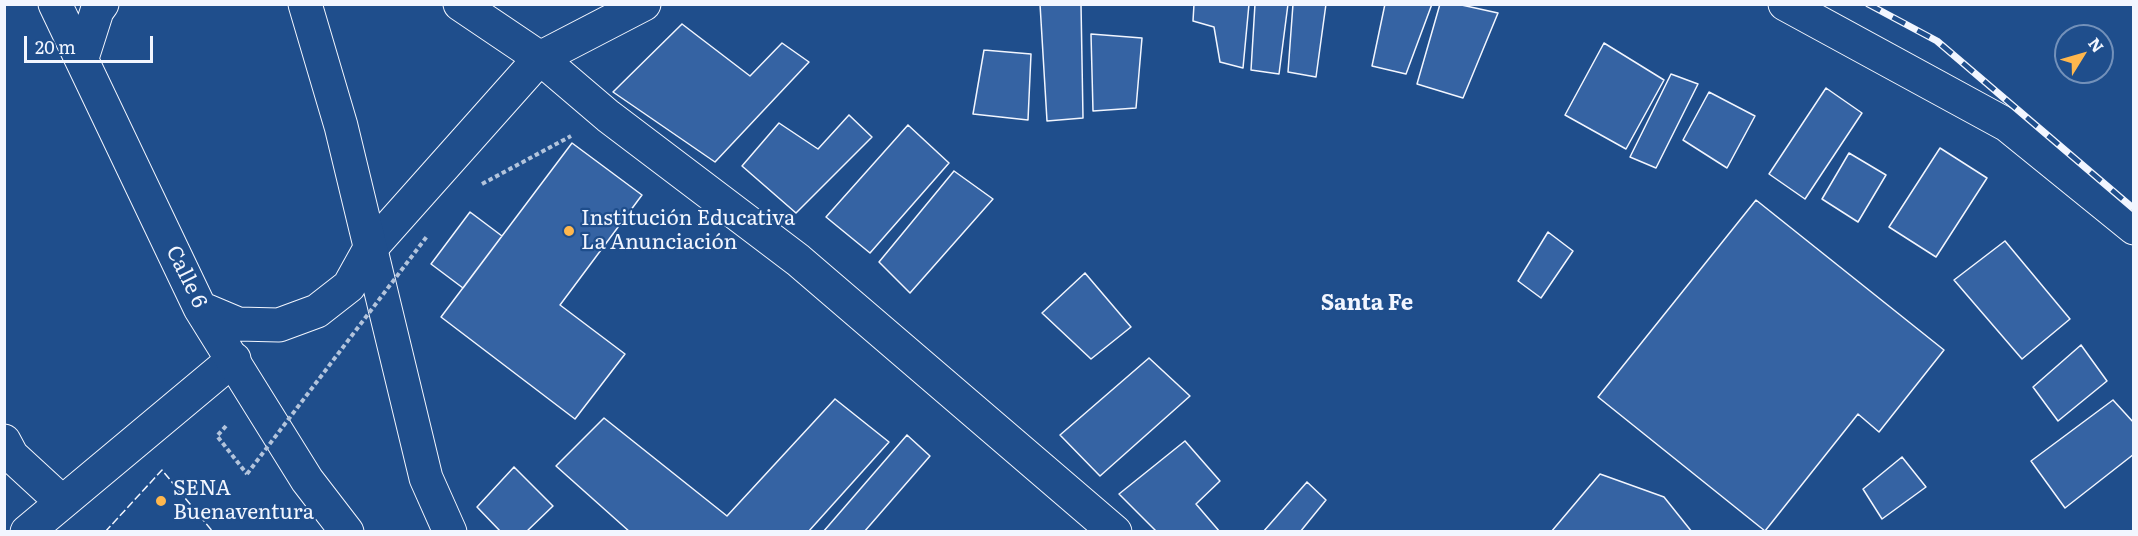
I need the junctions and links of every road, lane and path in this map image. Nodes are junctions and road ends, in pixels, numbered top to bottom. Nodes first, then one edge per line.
1 (55, 4) edge
2 (102, 4) edge
3 (305, 4) edge
4 (460, 4) edge
5 (644, 4) edge
6 (1785, 4) edge
7 (82, 58) junction
8 (540, 58) junction
9 (608, 116) junction
10 (472, 189) dead end
11 (2133, 228) edge
12 (428, 235) dead end
13 (369, 250) junction
14 (200, 308) junction
15 (234, 359) junction
16 (217, 436) dead end
17 (4, 441) edge
18 (62, 502) junction
19 (27, 531) edge
20 (347, 531) edge
21 (450, 531) edge
22 (1115, 531) edge

1 - 7 main road, Calle 6
2 - 7 main road
3 - 13 main road
4 - 8 main road
5 - 8 main road
6 - 11 main road
7 - 14 main road, Calle 6
8 - 9 main road
8 - 13 main road
9 - 10 path
9 - 22 main road
12 - 16 path, bridge
13 - 14 main road
13 - 21 main road
14 - 15 main road, Calle 6
15 - 18 main road
15 - 20 main road, Calle 6
17 - 18 main road
18 - 19 main road

